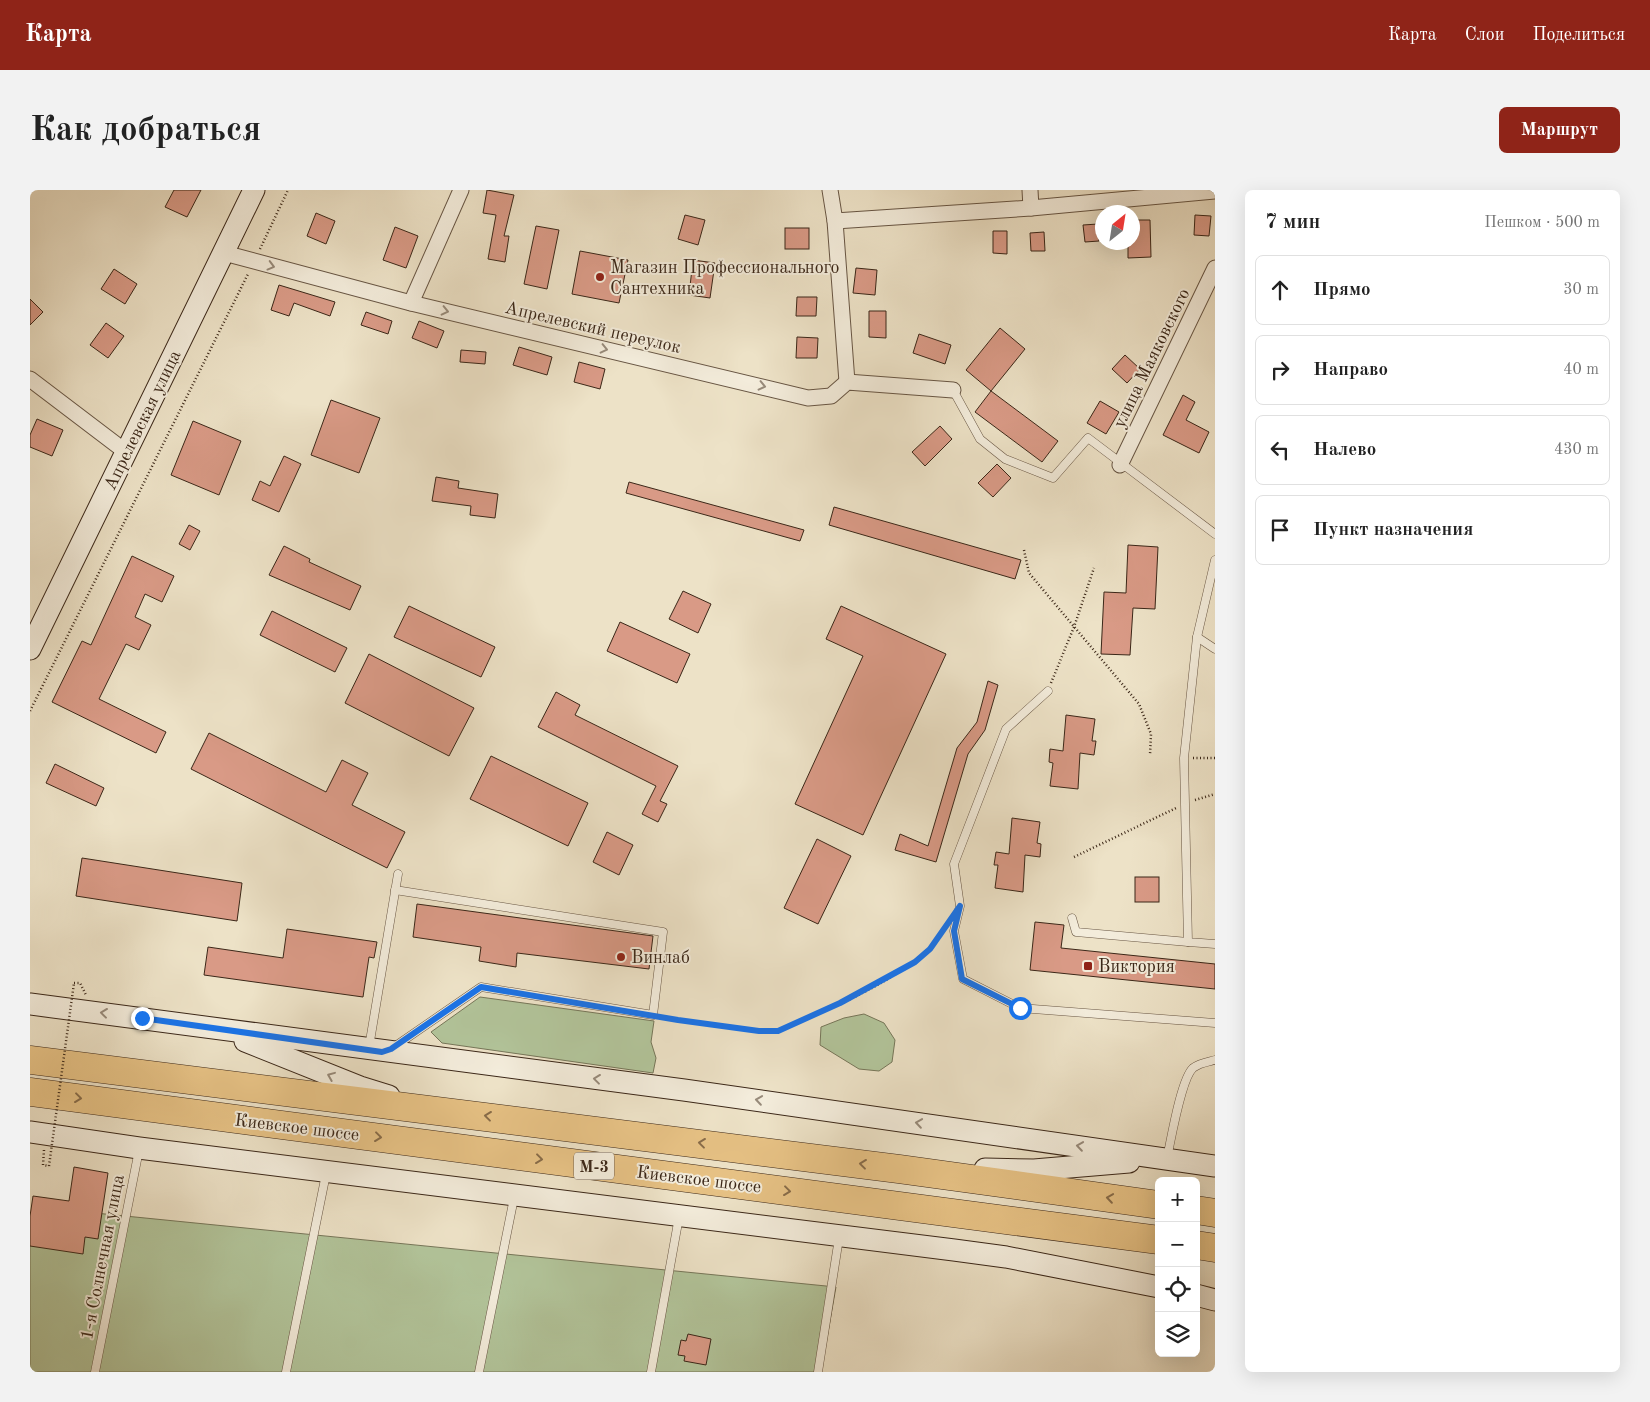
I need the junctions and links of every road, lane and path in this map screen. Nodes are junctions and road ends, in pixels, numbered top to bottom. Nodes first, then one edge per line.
1 (254, 190) edge
2 (288, 190) edge
3 (461, 190) edge
4 (830, 190) edge
5 (1030, 190) edge
6 (1215, 192) edge
7 (1031, 208) junction
8 (835, 221) junction
9 (224, 253) junction
10 (254, 261) junction
11 (1215, 268) edge
12 (411, 303) junction
13 (30, 379) edge
14 (847, 382) junction
15 (953, 390) joint
16 (126, 452) junction
17 (1120, 465) junction
18 (1215, 534) edge
19 (1024, 550) dead end
20 (1215, 560) edge
21 (1094, 568) dead end
22 (1074, 627) junction
23 (1197, 638) junction
24 (30, 649) edge
25 (1215, 649) edge
26 (1048, 691) joint
27 (30, 711) edge
28 (1150, 755) dead end
29 (1184, 758) junction
30 (1215, 758) edge
31 (1215, 794) edge
32 (1185, 803) junction
33 (1074, 857) dead end
34 (398, 874) dead end
35 (395, 890) junction
36 (960, 906) junction
37 (1072, 918) dead end
38 (1188, 942) junction
39 (1215, 944) edge
40 (88, 1000) dead end
41 (30, 1004) edge
42 (653, 1015) junction
43 (170, 1021) junction
44 (1215, 1023) edge
45 (376, 1051) junction
46 (30, 1060) edge
47 (1215, 1060) edge
48 (30, 1092) edge
49 (445, 1110) junction
50 (38, 1139) edge
51 (139, 1148) junction
52 (1166, 1158) junction
53 (1215, 1166) edge
54 (899, 1169) junction
55 (326, 1172) junction
56 (514, 1196) junction
57 (1155, 1204) edge
58 (1200, 1211) edge
59 (1215, 1213) edge
60 (680, 1215) junction
61 (839, 1236) junction
62 (1155, 1239) edge
63 (1200, 1246) edge
64 (1215, 1248) edge
65 (1155, 1286) edge
66 (1200, 1296) edge
67 (1215, 1300) edge
68 (95, 1372) edge
69 (286, 1372) edge
70 (479, 1372) edge
71 (651, 1372) edge
72 (818, 1372) edge

1 - 9 main road, Апрелевская улица
2 - 10 path
3 - 12 street
4 - 8 street
5 - 7 street
6 - 7 street
7 - 8 street
8 - 14 street
9 - 10 street, Апрелевский переулок
9 - 16 main road, Апрелевская улица
10 -> 12 street, Апрелевский переулок
10 - 27 path
11 - 17 street, улица Маяковского
12 -> 14 street, Апрелевский переулок
13 - 16 street
14 - 15 street
15 - 17 lane
16 - 24 main road, Апрелевская улица
17 - 18 lane
19 - 22 path
20 - 23 lane
21 - 22 path
22 - 26 path
22 - 28 path
23 - 25 lane
23 - 29 lane
26 - 36 lane
29 - 30 path
29 - 32 lane
31 - 32 path
32 - 33 path
32 - 38 lane
34 - 35 lane
35 - 42 lane
35 - 45 lane
36 - 42 path
36 - 44 lane
37 - 38 lane
38 - 39 lane
40 - 50 path, bridge
43 -> 41 main road
42 - 45 lane
43 - 45 main road
49 -> 43 main road
52 -> 45 main road
46 - 49 highway, Киевское шоссе / М-3
47 - 52 lane
48 -> 62 highway, Киевское шоссе / М-3
54 -> 49 highway, Киевское шоссе / М-3
50 - 51 main road
51 - 55 main road
51 - 68 lane, 1-я Солнечная улица
52 - 53 main road
52 - 54 main road
57 -> 54 highway, Киевское шоссе / М-3
55 - 56 main road
55 - 69 lane
56 - 60 main road
56 - 70 lane
58 - 59 highway
60 - 61 main road
60 - 71 lane
61 - 65 main road
61 - 72 lane
63 - 64 highway
66 - 67 main road

